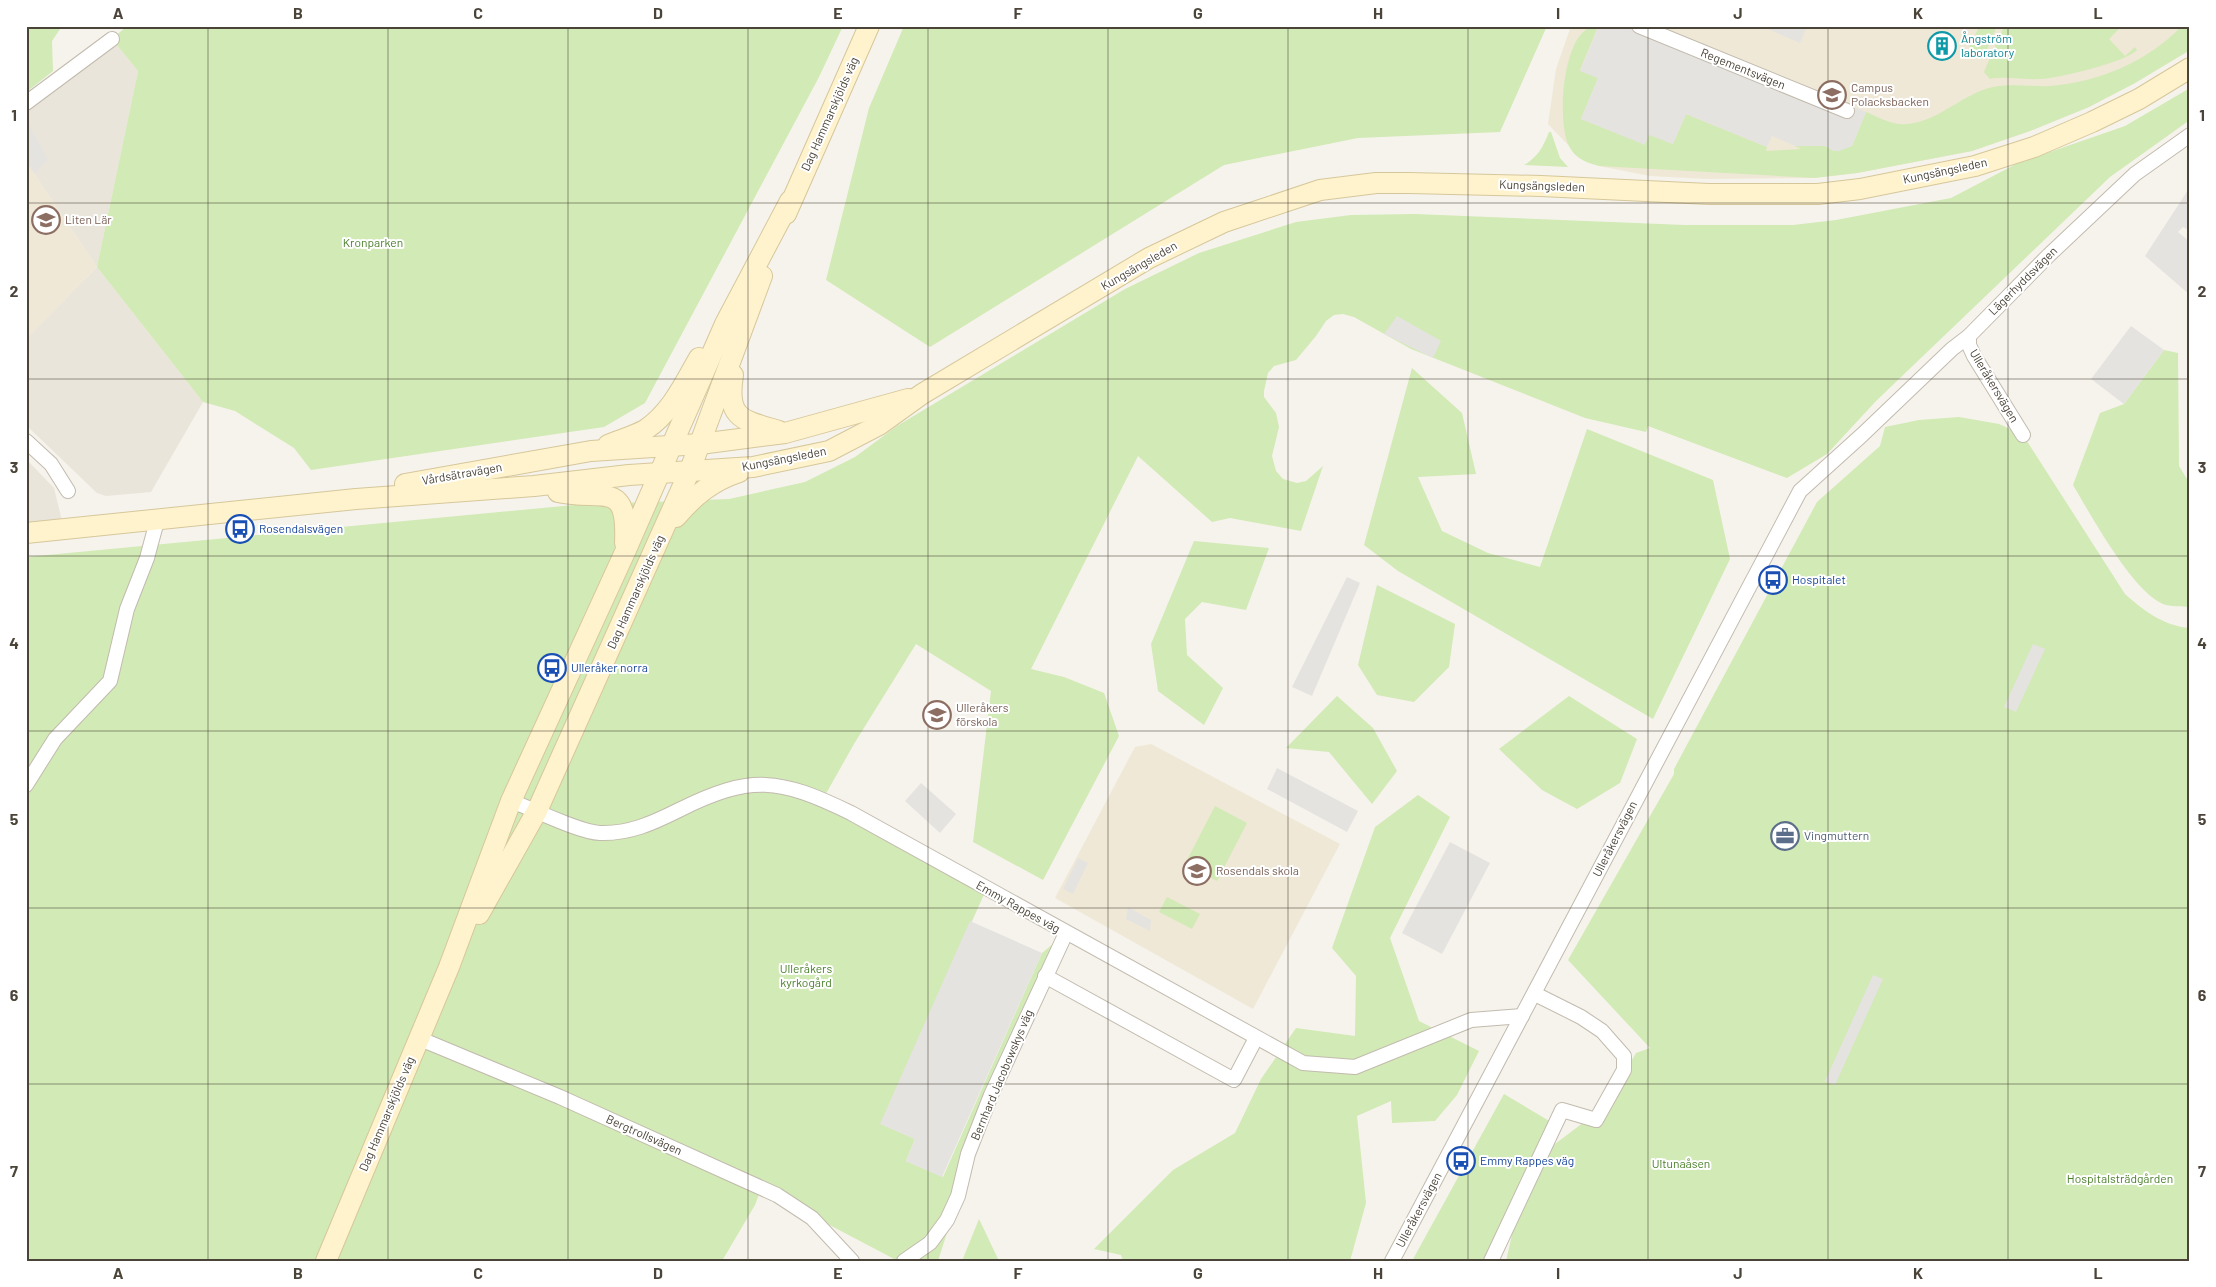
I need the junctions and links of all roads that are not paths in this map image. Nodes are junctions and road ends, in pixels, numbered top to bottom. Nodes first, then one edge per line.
1 (869, 26) edge
2 (1640, 26) edge
3 (112, 39) dead end
4 (2190, 68) edge
5 (26, 104) edge
6 (1847, 111) dead end
7 (2190, 135) edge
8 (733, 329) junction
9 (1969, 336) junction
10 (922, 394) junction
11 (785, 433) junction
12 (1862, 435) joint
13 (2023, 435) dead end
14 (26, 440) edge
15 (700, 444) junction
16 (672, 446) junction
17 (591, 452) junction
18 (753, 467) junction
19 (690, 470) junction
20 (660, 473) junction
21 (534, 486) junction
22 (68, 491) dead end
23 (254, 512) junction
24 (157, 521) junction
25 (663, 532) junction
26 (26, 533) edge
27 (625, 552) junction
28 (26, 785) edge
29 (510, 801) junction
30 (537, 811) junction
31 (1066, 933) junction
32 (449, 968) junction
33 (1045, 976) junction
34 (1535, 994) junction
35 (1522, 1016) junction
36 (418, 1038) junction
37 (1256, 1038) junction
38 (326, 1261) edge
39 (852, 1261) edge
40 (904, 1261) edge
41 (1392, 1261) edge
42 (1491, 1261) edge

1 - 8 main road, Dag Hammarskjölds väg
2 - 6 street, Regementsvägen
3 - 5 street
4 - 10 main road, Kungsängsleden
7 - 9 street, Lägerhyddsvägen
8 - 11 main road
8 - 15 main road, Dag Hammarskjölds väg
8 - 16 main road, Dag Hammarskjölds väg
8 - 17 main road
9 - 12 street, Lägerhyddsvägen
9 - 13 street, Ulleråkersvägen
10 - 11 main road, Kungsängsleden
10 - 18 main road, Kungsängsleden
11 - 15 main road, Kungsängsleden
12 - 34 street, Ulleråkersvägen
14 - 22 street
15 - 16 main road, Kungsängsleden
15 - 19 main road, Dag Hammarskjölds väg
16 - 17 main road, Vårdsätravägen
16 - 20 main road, Dag Hammarskjölds väg
17 - 23 main road, Vårdsätravägen
18 - 19 main road, Kungsängsleden
18 - 25 main road
19 - 20 main road, Kungsängsleden
19 - 25 main road, Dag Hammarskjölds väg
20 - 21 main road, Vårdsätravägen
20 - 27 main road, Dag Hammarskjölds väg
21 - 23 main road, Vårdsätravägen
21 - 27 main road
23 - 24 main road, Vårdsätravägen
24 - 26 main road, Vårdsätravägen
24 - 28 street
25 - 30 main road, Dag Hammarskjölds väg
27 - 29 main road, Dag Hammarskjölds väg
29 - 30 street, Emmy Rappes väg
29 - 32 main road, Dag Hammarskjölds väg
30 - 31 street, Emmy Rappes väg
30 - 32 main road, Dag Hammarskjölds väg
31 - 33 street, Bernhard Jacobowskys väg
31 - 37 street, Emmy Rappes väg
32 - 36 main road, Dag Hammarskjölds väg
33 - 37 street
33 - 40 street, Bernhard Jacobowskys väg
34 - 35 street, Ulleråkersvägen
34 - 42 street
35 - 37 street, Emmy Rappes väg
35 - 41 street, Ulleråkersvägen
36 - 38 main road, Dag Hammarskjölds väg
36 - 39 street, Bergtrollsvägen

